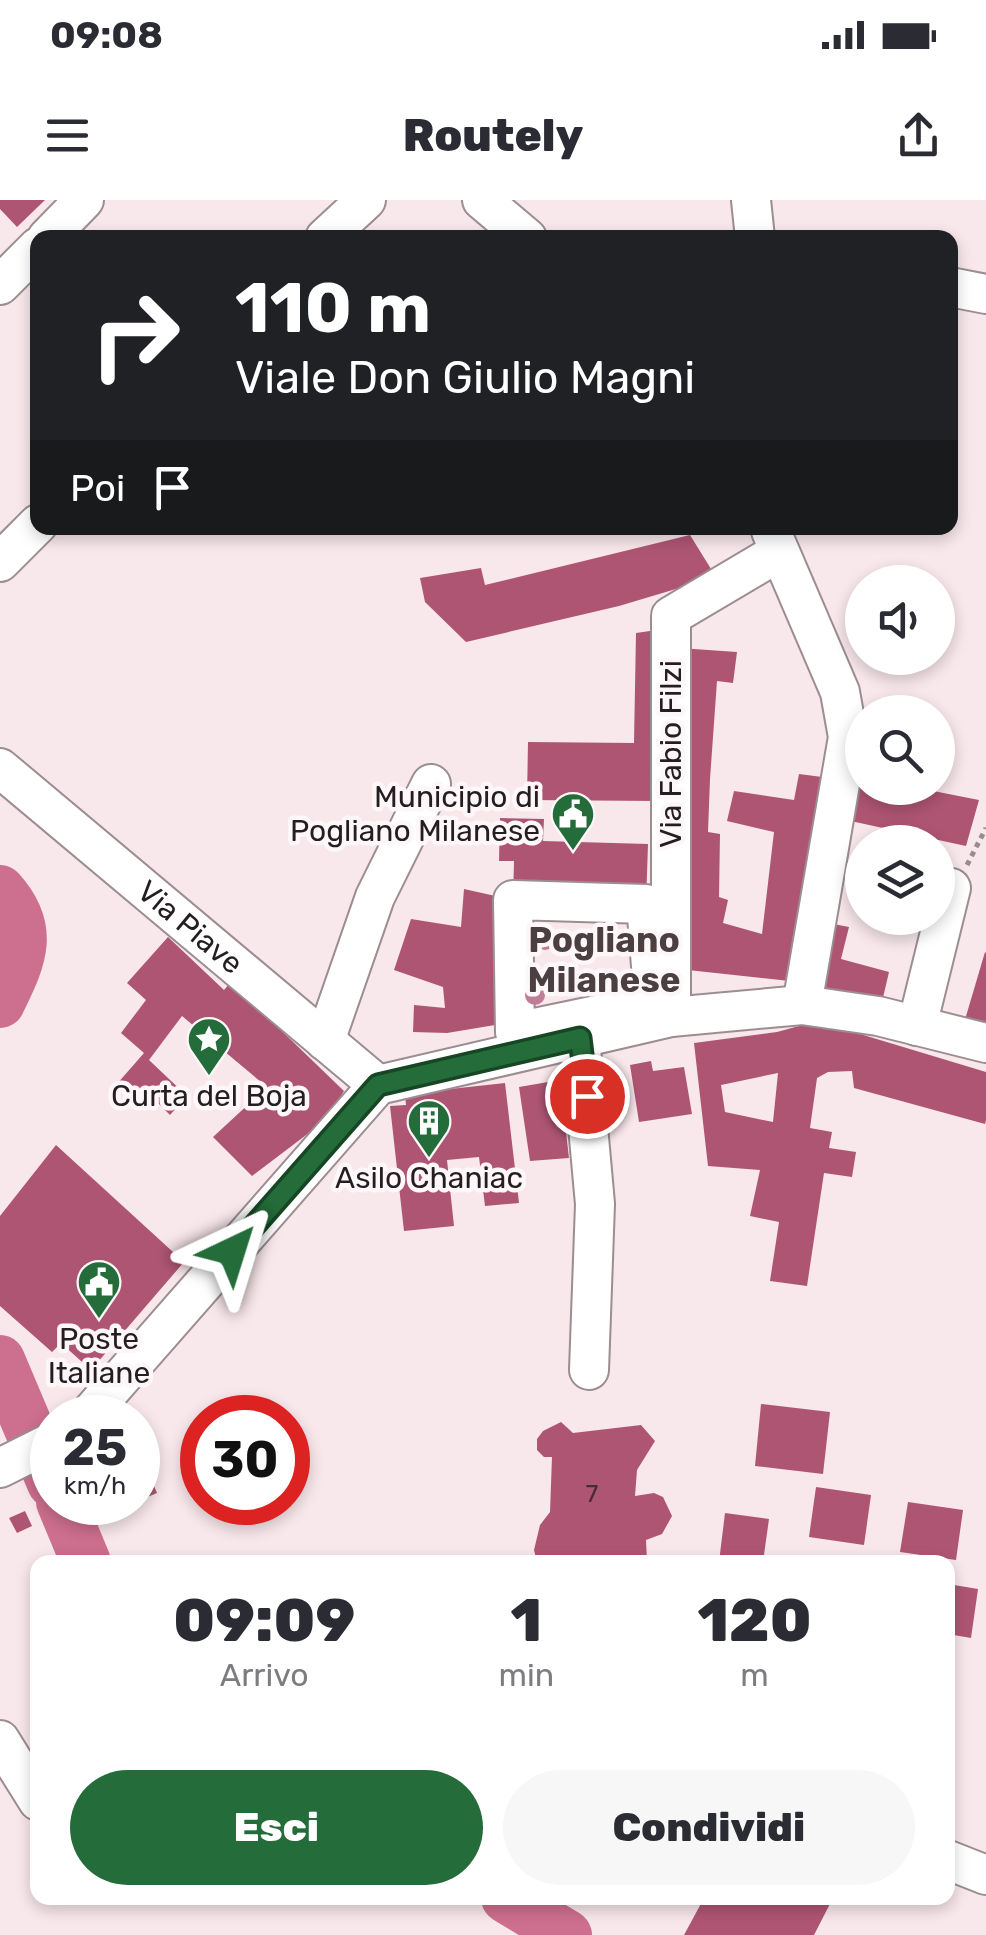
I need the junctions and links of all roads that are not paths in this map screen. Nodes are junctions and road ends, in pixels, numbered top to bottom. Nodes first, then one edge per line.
1 (84, 200) edge
2 (366, 200) edge
3 (482, 200) edge
4 (751, 200) edge
5 (55, 230) edge
6 (334, 230) edge
7 (518, 230) edge
8 (754, 230) edge
9 (30, 255) edge
10 (0, 285) edge
11 (958, 289) edge
12 (986, 294) edge
13 (30, 532) edge
14 (774, 540) edge
15 (0, 562) edge
16 (0, 768) edge
17 (431, 784) dead end
18 (846, 825) edge
19 (845, 862) edge
20 (935, 935) edge
21 (802, 1004) junction
22 (663, 1010) junction
23 (917, 1026) junction
24 (580, 1038) junction
25 (325, 1040) junction
26 (986, 1043) edge
27 (378, 1085) junction
28 (589, 1370) dead end
29 (106, 1395) edge
30 (0, 1740) edge
31 (30, 1789) edge
32 (955, 1863) edge
33 (986, 1875) edge

1 - 5 street
2 - 6 street
3 - 7 street
4 - 8 street
9 - 10 street
11 - 12 street
13 - 15 street
14 - 18 street
14 - 22 street, Via Fabio Filzi
16 - 25 street, Via Piave
17 - 25 street
19 - 21 street
20 - 23 street
21 - 22 street
21 - 23 street
22 - 22 street
22 - 24 street
23 - 26 street
24 - 27 street
24 - 28 street
25 - 27 street, Via Piave
27 - 29 street
30 - 31 street
32 - 33 street

